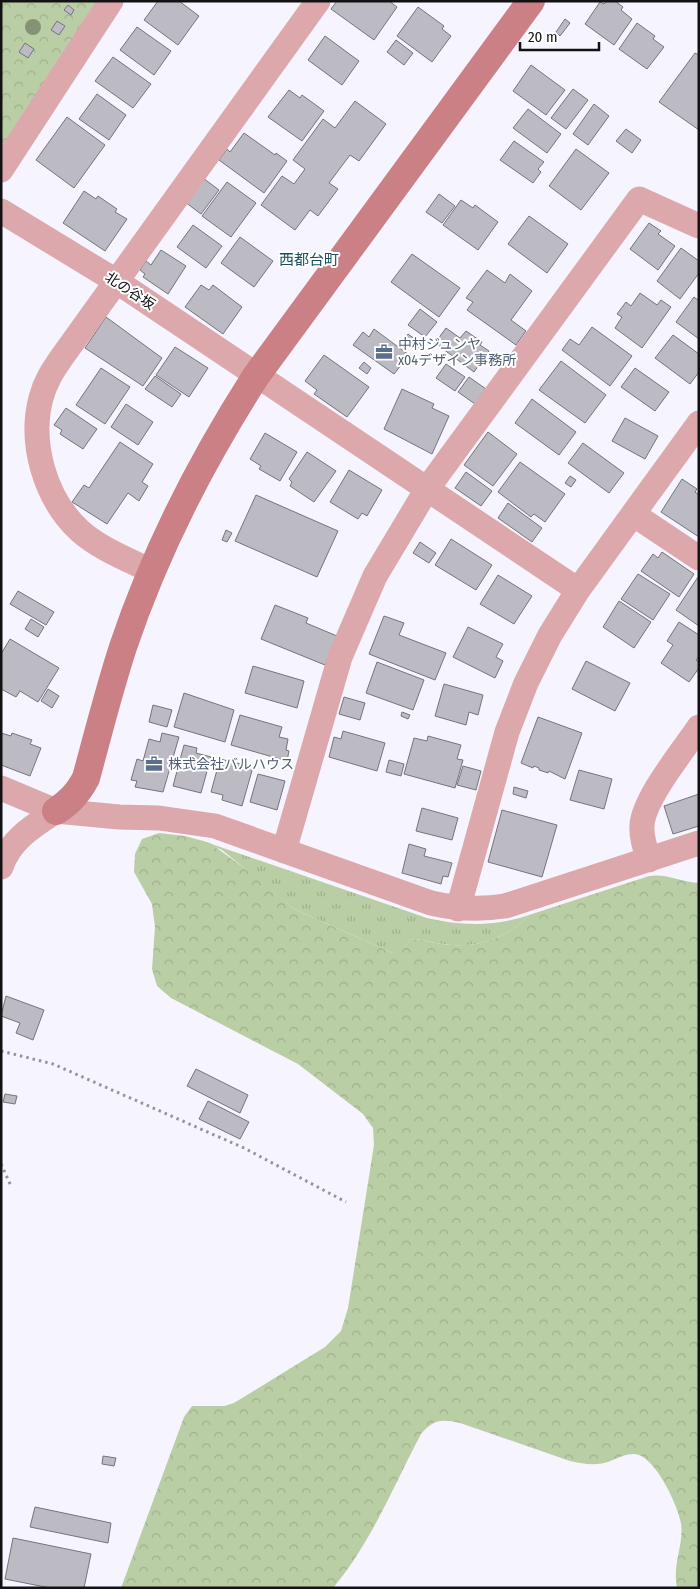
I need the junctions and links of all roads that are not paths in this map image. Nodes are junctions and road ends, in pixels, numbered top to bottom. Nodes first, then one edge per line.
1 (111, 1) edge
2 (318, 1) edge
3 (531, 1) edge
4 (1, 170) edge
5 (1, 211) edge
6 (699, 226) edge
7 (116, 281) junction
8 (256, 376) junction
9 (699, 423) edge
10 (427, 489) junction
11 (633, 514) junction
12 (699, 558) edge
13 (153, 572) junction
14 (578, 590) junction
15 (699, 727) edge
16 (1, 788) edge
17 (56, 811) junction
18 (699, 843) edge
19 (284, 851) junction
20 (648, 860) junction
21 (1, 867) edge
22 (458, 909) junction

1 - 4 street
2 - 7 street
3 - 8 street
5 - 7 street, 北の谷坂
6 - 10 street
7 - 8 street, 北の谷坂
7 - 13 street
8 - 10 street, 北の谷坂
8 - 13 street
9 - 11 street
10 - 14 street, 北の谷坂
10 - 19 street
11 - 12 street
11 - 14 street
13 - 17 street
14 - 22 street
15 - 20 street
16 - 17 street
17 - 19 street
17 - 21 street
18 - 20 street
19 - 22 street
20 - 22 street

